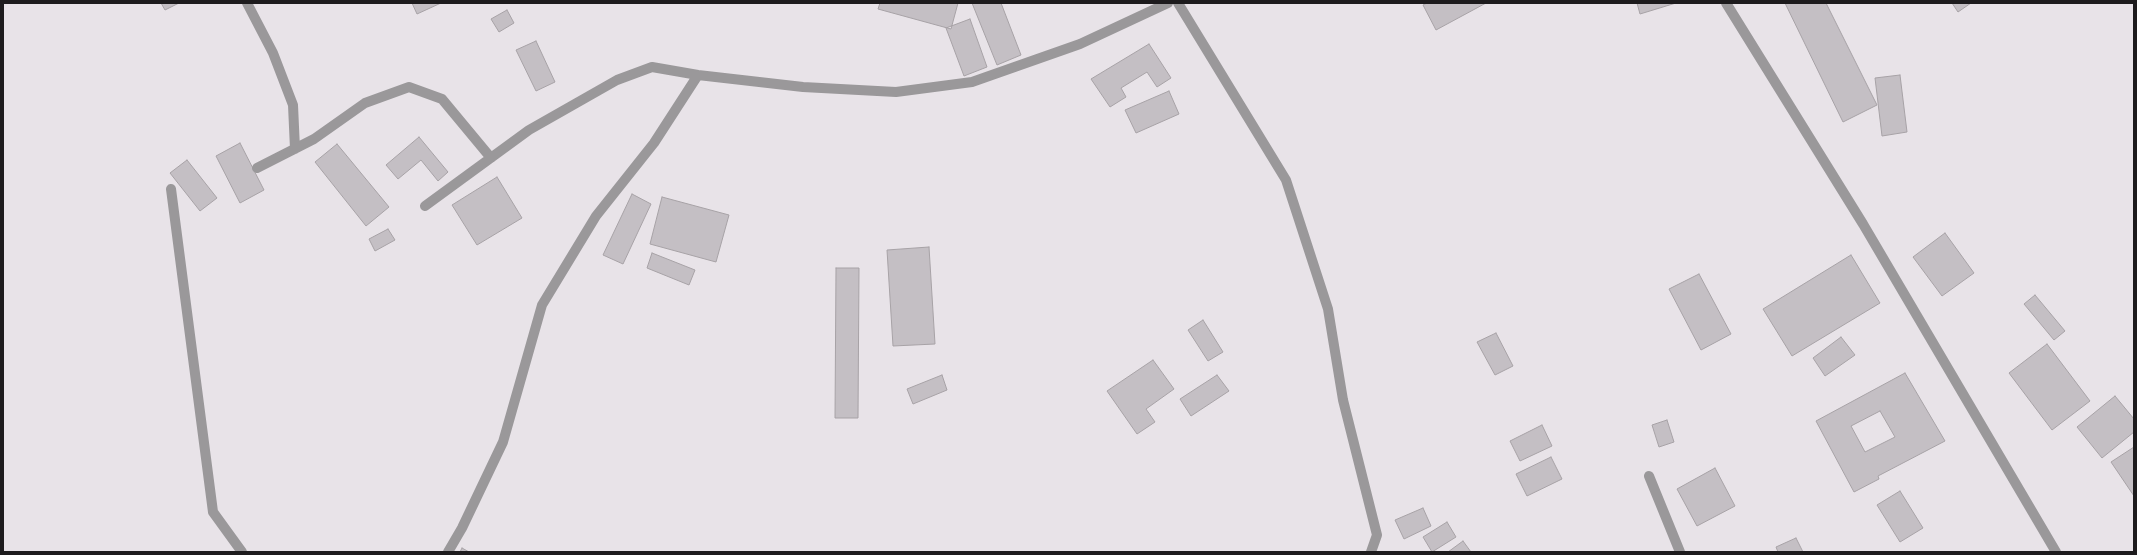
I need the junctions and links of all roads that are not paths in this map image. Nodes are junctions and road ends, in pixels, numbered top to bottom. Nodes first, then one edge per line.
1 (247, 3) edge
2 (1168, 3) edge
3 (1178, 3) edge
4 (1726, 3) edge
5 (698, 75) junction
6 (295, 149) junction
7 (491, 158) junction
8 (257, 168) dead end
9 (172, 189) dead end
10 (425, 206) dead end
11 (1649, 476) dead end
12 (242, 552) edge
13 (448, 552) edge
14 (1371, 552) edge
15 (1680, 552) edge
16 (2056, 552) edge

1 - 6 street
2 - 5 street
3 - 14 street
4 - 16 street
5 - 7 street
5 - 13 street
6 - 7 street
6 - 8 street
7 - 10 street
9 - 12 street
11 - 15 street

